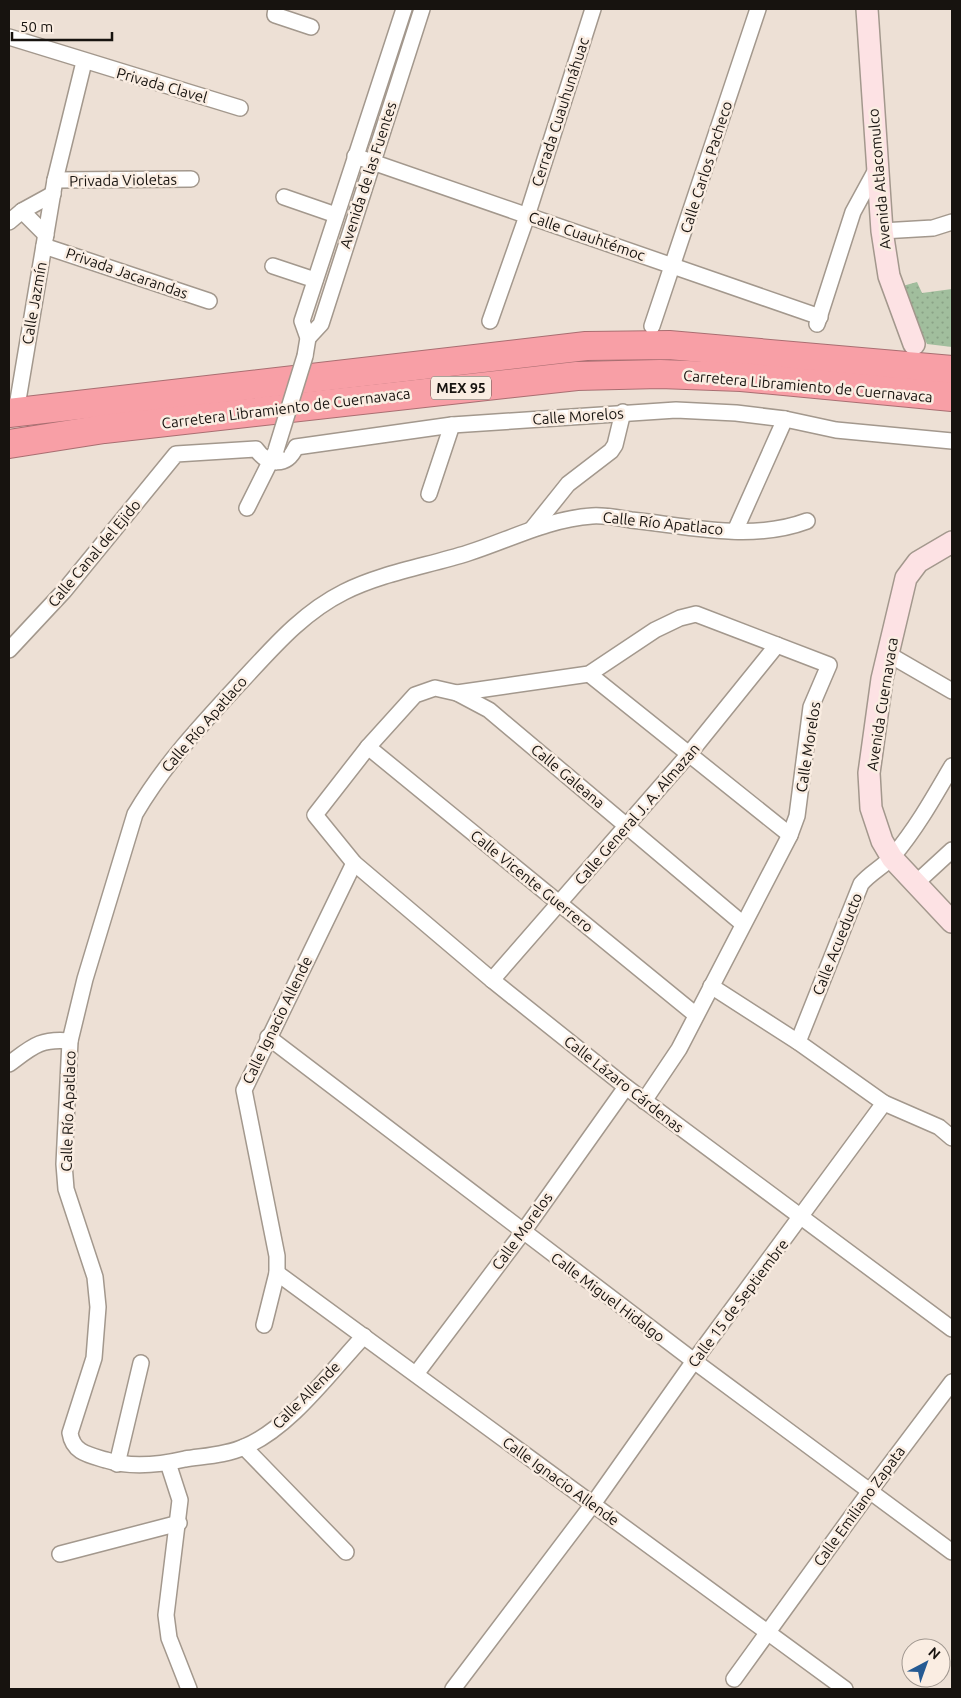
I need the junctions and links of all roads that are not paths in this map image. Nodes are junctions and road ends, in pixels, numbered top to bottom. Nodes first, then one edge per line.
1 (404, 9) edge
2 (422, 9) edge
3 (593, 9) edge
4 (758, 9) edge
5 (867, 9) edge
6 (276, 12) edge
7 (311, 27) dead end
8 (9, 37) edge
9 (84, 62) junction
10 (240, 108) dead end
11 (355, 156) junction
12 (371, 162) junction
13 (877, 168) junction
14 (190, 179) dead end
15 (54, 187) junction
16 (284, 197) dead end
17 (22, 211) junction
18 (336, 214) junction
19 (527, 216) junction
20 (9, 222) edge
21 (952, 222) edge
22 (882, 231) junction
23 (45, 240) junction
24 (273, 266) dead end
25 (673, 266) junction
26 (315, 280) junction
27 (209, 301) dead end
28 (490, 321) dead end
29 (652, 326) dead end
30 (308, 338) junction
31 (914, 344) dead end
32 (952, 370) edge
33 (952, 397) edge
34 (623, 412) junction
35 (12, 413) edge
36 (785, 419) junction
37 (452, 425) junction
38 (952, 441) edge
39 (9, 444) edge
40 (273, 456) junction
41 (429, 494) dead end
42 (247, 508) dead end
43 (807, 521) dead end
44 (532, 529) junction
45 (735, 531) junction
46 (952, 542) edge
47 (777, 645) junction
48 (9, 650) edge
49 (888, 654) junction
50 (589, 674) junction
51 (952, 691) edge
52 (457, 693) junction
53 (368, 747) junction
54 (690, 754) junction
55 (952, 766) edge
56 (627, 826) junction
57 (790, 835) junction
58 (952, 850) edge
59 (892, 858) junction
60 (354, 863) junction
61 (915, 884) junction
62 (560, 904) junction
63 (952, 922) edge
64 (743, 924) junction
65 (492, 980) junction
66 (711, 986) junction
67 (696, 1015) junction
68 (268, 1037) junction
69 (70, 1041) junction
70 (798, 1042) junction
71 (9, 1064) edge
72 (626, 1087) junction
73 (644, 1101) junction
74 (884, 1103) junction
75 (952, 1138) edge
76 (801, 1218) junction
77 (523, 1232) junction
78 (277, 1273) junction
79 (264, 1325) dead end
80 (952, 1329) edge
81 (364, 1336) junction
82 (694, 1362) junction
83 (140, 1363) dead end
84 (416, 1374) junction
85 (952, 1382) edge
86 (244, 1447) junction
87 (168, 1463) junction
88 (117, 1464) junction
89 (870, 1491) junction
90 (593, 1504) junction
91 (179, 1522) junction
92 (346, 1552) dead end
93 (952, 1552) edge
94 (60, 1554) dead end
95 (768, 1631) junction
96 (734, 1679) dead end
97 (189, 1689) edge
98 (453, 1689) edge
99 (845, 1689) edge

1 - 11 street, Avenida de las Fuentes
2 - 12 street, Avenida de las Fuentes
3 - 19 street, Cerrada Cuauhunáhuac
4 - 25 street, Calle Carlos Pacheco
5 - 13 main road, Avenida Atlacomulco
6 - 7 street
8 - 9 street, Privada Clavel
9 - 10 street, Privada Clavel
9 - 15 street, Calle Jazmín
11 - 12 street, Calle Cuauhtémoc
11 - 18 street, Avenida de las Fuentes
12 - 19 street, Calle Cuauhtémoc
12 - 30 street, Avenida de las Fuentes
13 - 22 main road, Avenida Atlacomulco
13 - 25 street, Calle Cuauhtémoc
14 - 15 street, Privada Violetas
15 - 17 street
15 - 23 street, Calle Jazmín
16 - 18 street
17 - 20 street
17 - 23 street
18 - 26 street, Avenida de las Fuentes
19 - 25 street, Calle Cuauhtémoc
19 - 28 street, Cerrada Cuauhunáhuac
21 - 22 street
22 - 31 main road, Avenida Atlacomulco
23 - 27 street, Privada Jacarandas
23 - 35 street, Calle Jazmín
24 - 26 street
25 - 29 street, Calle Carlos Pacheco
26 - 30 street, Avenida de las Fuentes
30 - 40 street, Avenida de las Fuentes, bridge
32 - 35 highway, Carretera Libramiento de Cuernavaca / MEX 95
33 - 39 highway, Carretera Libramiento de Cuernavaca / MEX 95
34 - 36 street, Calle Morelos
34 - 37 street, Calle Morelos
34 - 44 street
36 - 38 street, Calle Morelos
36 - 45 street
37 - 40 street, Calle Morelos
37 - 41 street
40 - 42 street, Avenida de las Fuentes
40 - 48 street, Calle Canal del Ejido
43 - 45 street, Calle Río Apatlaco
44 - 45 street, Calle Río Apatlaco
44 - 69 street, Calle Río Apatlaco
46 - 49 main road, Avenida Cuernavaca
47 - 50 street, Calle Morelos
47 - 54 street, Calle General J. A. Almazan
47 - 57 street, Calle Morelos
49 - 51 street
49 - 59 main road, Avenida Cuernavaca
50 - 52 street, Calle Morelos
50 - 54 street
52 - 53 street
52 - 56 street, Calle Galeana
53 - 60 street, Calle Lázaro Cárdenas
53 - 62 street, Calle Vicente Guerrero
54 - 56 street, Calle General J. A. Almazan
54 - 57 street
55 - 59 street, Calle Acueducto
56 - 62 street, Calle General J. A. Almazan
56 - 64 street, Calle Galeana
57 - 64 street, Calle Morelos
58 - 61 street
59 - 61 main road, Avenida Cuernavaca
59 - 70 street, Calle Acueducto
60 - 65 street, Calle Lázaro Cárdenas
60 - 68 street, Calle Ignacio Allende
61 - 63 main road, Avenida Cuernavaca
62 - 65 street, Calle General J. A. Almazan
62 - 67 street, Calle Vicente Guerrero
64 - 66 street, Calle Morelos
65 - 72 street, Calle Lázaro Cárdenas
66 - 67 street, Calle Morelos
66 - 70 street
67 - 73 street, Calle Morelos
68 - 77 street, Calle Miguel Hidalgo
68 - 78 street, Calle Ignacio Allende
69 - 71 street
69 - 88 street, Calle Río Apatlaco
70 - 74 street
72 - 73 street, Calle Lázaro Cárdenas
72 - 77 street, Calle Morelos
73 - 76 street, Calle Lázaro Cárdenas
74 - 75 street
74 - 76 street, Calle 15 de Septiembre
76 - 80 street, Calle Lázaro Cárdenas
76 - 82 street, Calle 15 de Septiembre
77 - 82 street, Calle Miguel Hidalgo
77 - 84 street, Calle Morelos
78 - 79 street, Calle Ignacio Allende
78 - 81 street, Calle Ignacio Allende
81 - 84 street, Calle Ignacio Allende
81 - 86 street, Calle Allende
82 - 89 street, Calle Miguel Hidalgo
82 - 90 street, Calle 15 de Septiembre
83 - 88 street
84 - 90 street, Calle Ignacio Allende
85 - 89 street, Calle Emiliano Zapata
86 - 87 street
86 - 92 street
87 - 88 street
87 - 91 street
89 - 93 street, Calle Miguel Hidalgo
89 - 95 street, Calle Emiliano Zapata
90 - 95 street, Calle Ignacio Allende
90 - 98 street, Calle 15 de Septiembre
91 - 94 street
91 - 97 street
95 - 96 street, Calle Emiliano Zapata
95 - 99 street, Calle Ignacio Allende

